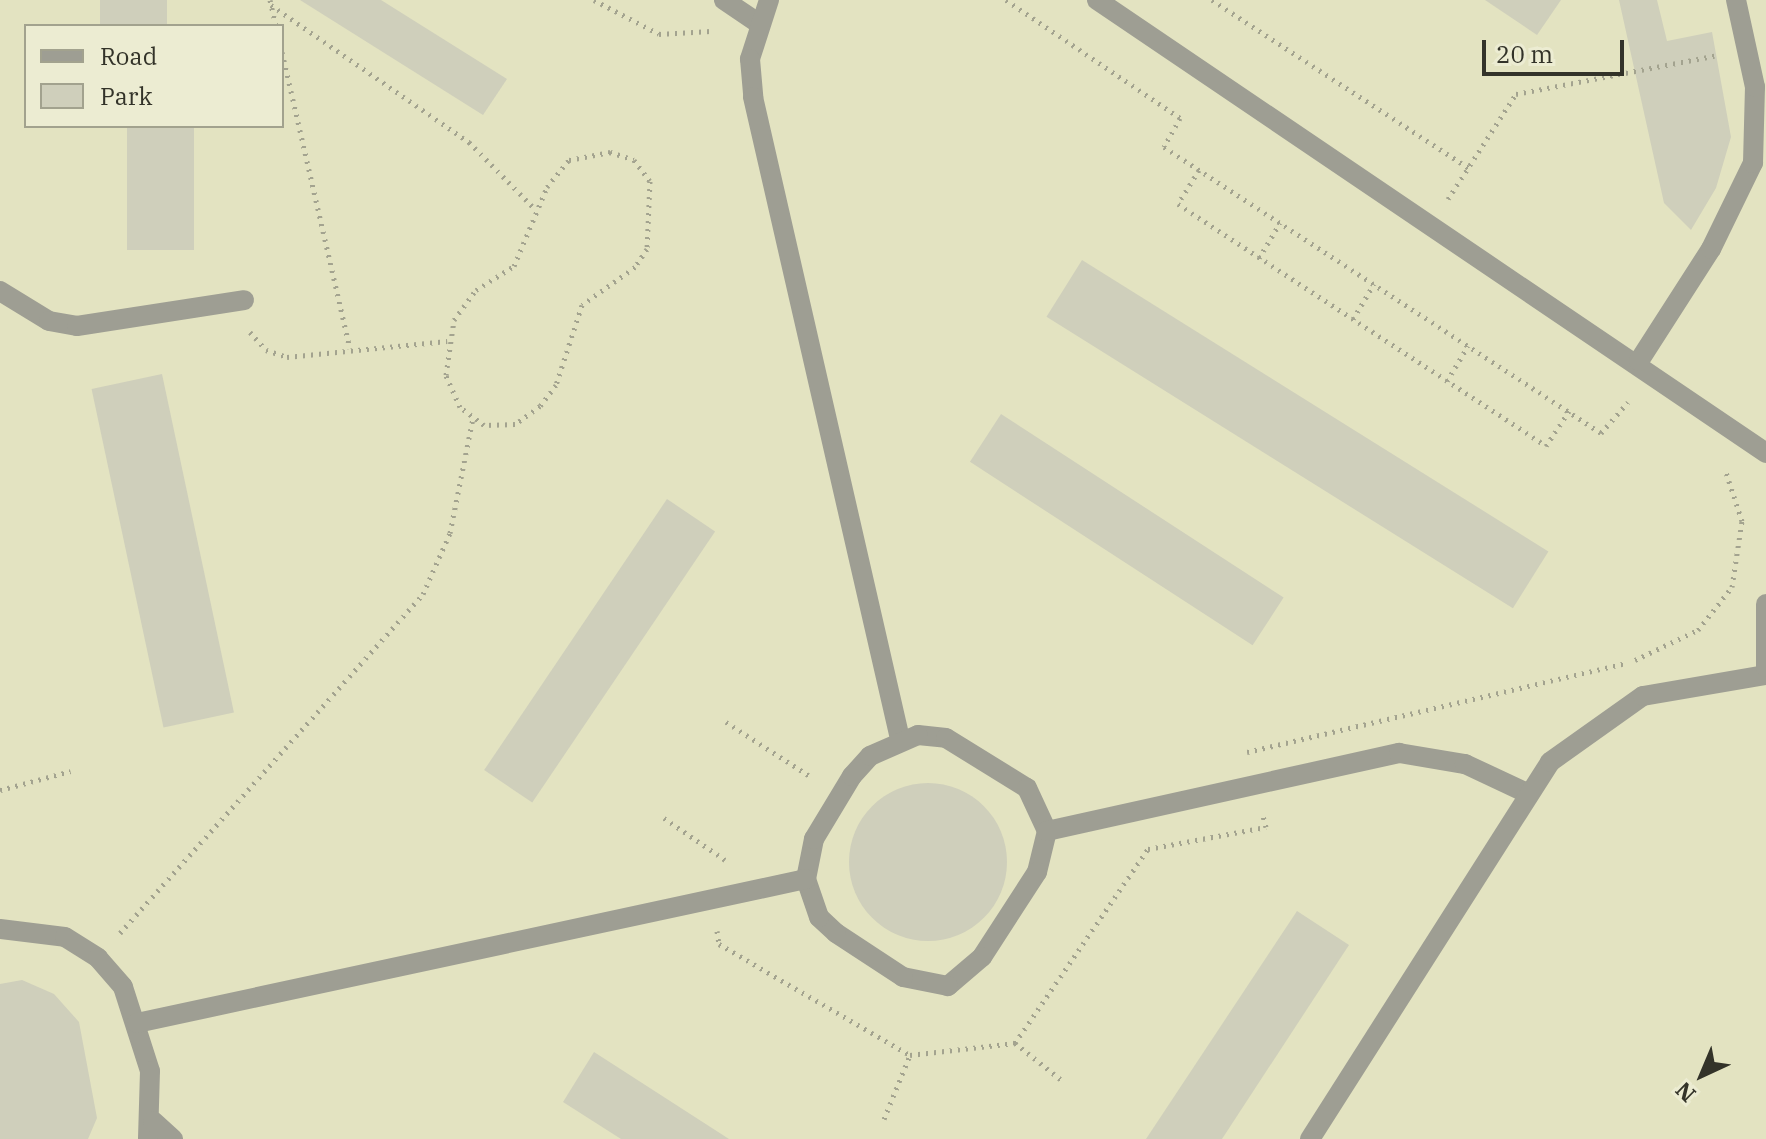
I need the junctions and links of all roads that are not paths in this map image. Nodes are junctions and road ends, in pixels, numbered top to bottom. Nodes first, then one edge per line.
1 (724, 0) edge
2 (769, 0) edge
3 (1097, 0) edge
4 (1736, 0) edge
5 (753, 19) junction
6 (1760, 85) edge
7 (0, 291) edge
8 (244, 300) road end
9 (1639, 361) junction
10 (1766, 453) edge
11 (1766, 604) edge
12 (1766, 667) edge
13 (1766, 675) edge
14 (900, 739) junction
15 (1527, 793) junction
16 (1047, 831) junction
17 (806, 879) junction
18 (0, 929) edge
19 (137, 1023) junction
20 (151, 1130) edge
21 (173, 1139) edge
22 (1310, 1139) edge

1 - 5 street
2 - 5 street
3 - 9 street
4 - 6 street
5 - 14 street
6 - 9 street
7 - 8 street
9 - 10 street
11 - 12 street
13 - 15 street
14 - 16 street
14 - 17 street
15 - 16 street
15 - 22 street
16 - 17 street
17 - 19 street
18 - 19 street
19 - 20 street
20 - 21 street

